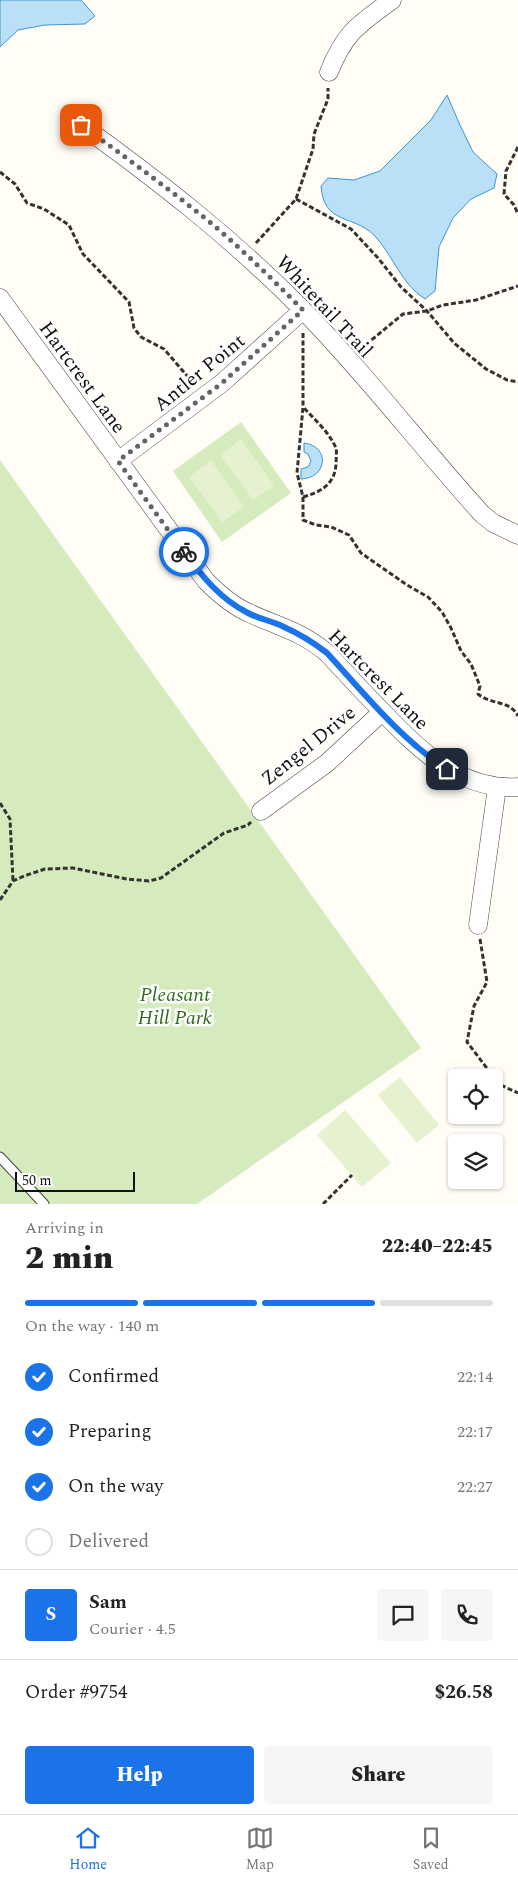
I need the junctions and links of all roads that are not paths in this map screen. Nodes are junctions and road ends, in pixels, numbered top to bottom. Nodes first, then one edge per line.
1 (392, 0) edge
2 (329, 72) road end
3 (81, 125) dead end
4 (0, 298) edge
5 (303, 310) junction
6 (118, 461) junction
7 (518, 535) edge
8 (382, 712) junction
9 (497, 787) junction
10 (518, 788) edge
11 (261, 811) road end
12 (478, 925) road end
13 (0, 1157) edge
14 (44, 1204) edge

1 - 2 street
3 - 5 street, Whitetail Trail
4 - 6 street, Hartcrest Lane
5 - 6 street, Antler Point
5 - 7 street, Whitetail Trail
6 - 8 street, Hartcrest Lane
8 - 9 street, Hartcrest Lane
8 - 11 street, Zengel Drive
9 - 10 street, Hartcrest Lane
9 - 12 street
13 - 14 lane

